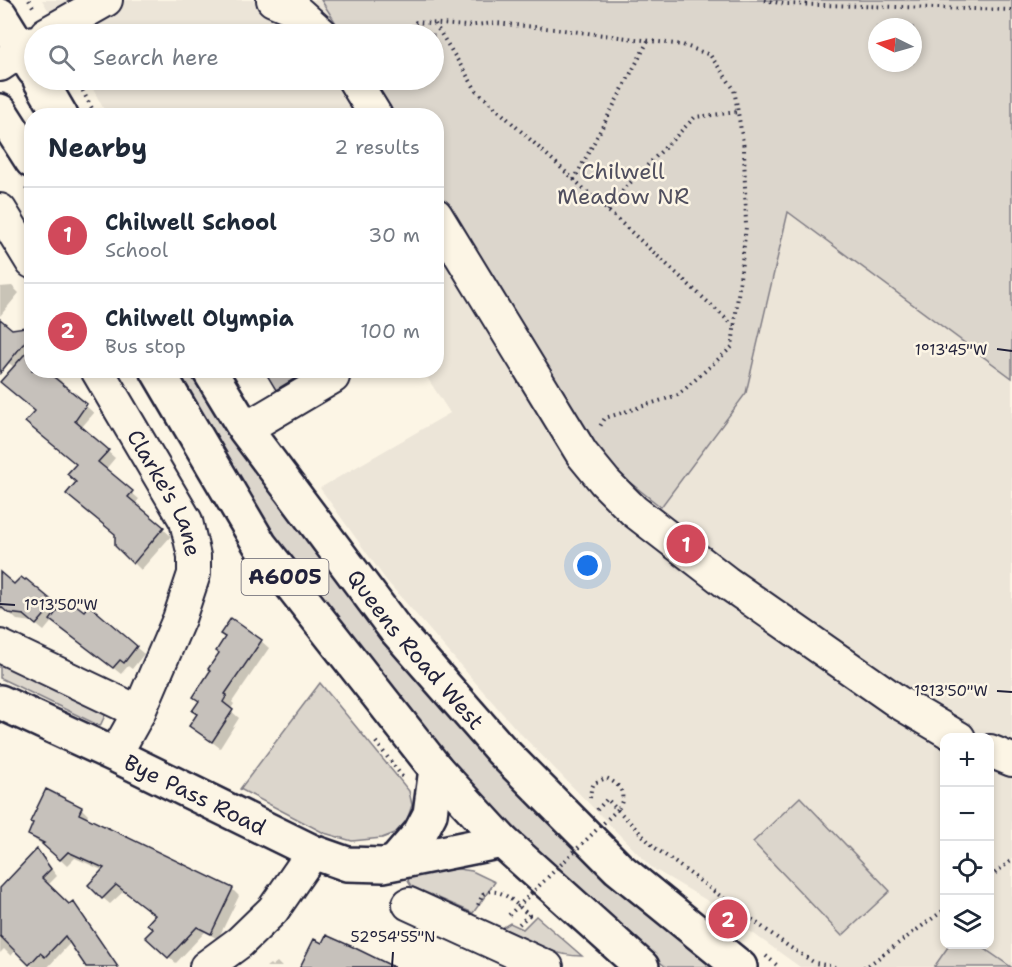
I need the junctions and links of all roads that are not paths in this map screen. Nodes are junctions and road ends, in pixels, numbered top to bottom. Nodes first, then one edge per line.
1 (106, 0) edge
2 (273, 0) edge
3 (0, 15) edge
4 (69, 24) edge
5 (311, 24) edge
6 (24, 41) edge
7 (46, 90) edge
8 (360, 90) edge
9 (56, 108) edge
10 (371, 108) edge
11 (0, 111) edge
12 (24, 148) edge
13 (0, 210) edge
14 (444, 228) edge
15 (24, 249) edge
16 (102, 378) edge
17 (162, 378) edge
18 (214, 378) edge
19 (330, 378) edge
20 (245, 429) junction
21 (0, 646) edge
22 (0, 702) edge
23 (139, 712) junction
24 (951, 733) edge
25 (994, 753) edge
26 (115, 755) junction
27 (1012, 760) edge
28 (436, 769) junction
29 (502, 841) junction
30 (313, 852) junction
31 (395, 862) junction
32 (409, 904) dead end
33 (751, 960) edge
34 (541, 966) edge
35 (206, 967) edge
36 (642, 967) edge

1 - 4 street
2 - 5 street
3 - 6 main road
7 - 9 main road
8 - 10 street
11 - 12 main road
13 - 15 street
14 - 24 street
16 - 23 street, Clarke's Lane
17 - 28 main road, A6005
18 - 20 main road, Queens Road West / A6005
19 - 20 street
20 - 33 main road, Queens Road West / A6005
21 - 23 street
22 - 26 main road, Bye Pass Road
23 - 26 street, Clarke's Lane
25 - 27 street
26 - 30 main road, Bye Pass Road
28 - 29 main road, A6005
28 - 31 main road
29 - 31 main road, Bye Pass Road
29 - 36 main road, A6005
30 - 31 main road, Bye Pass Road
30 - 35 street
32 - 34 street

